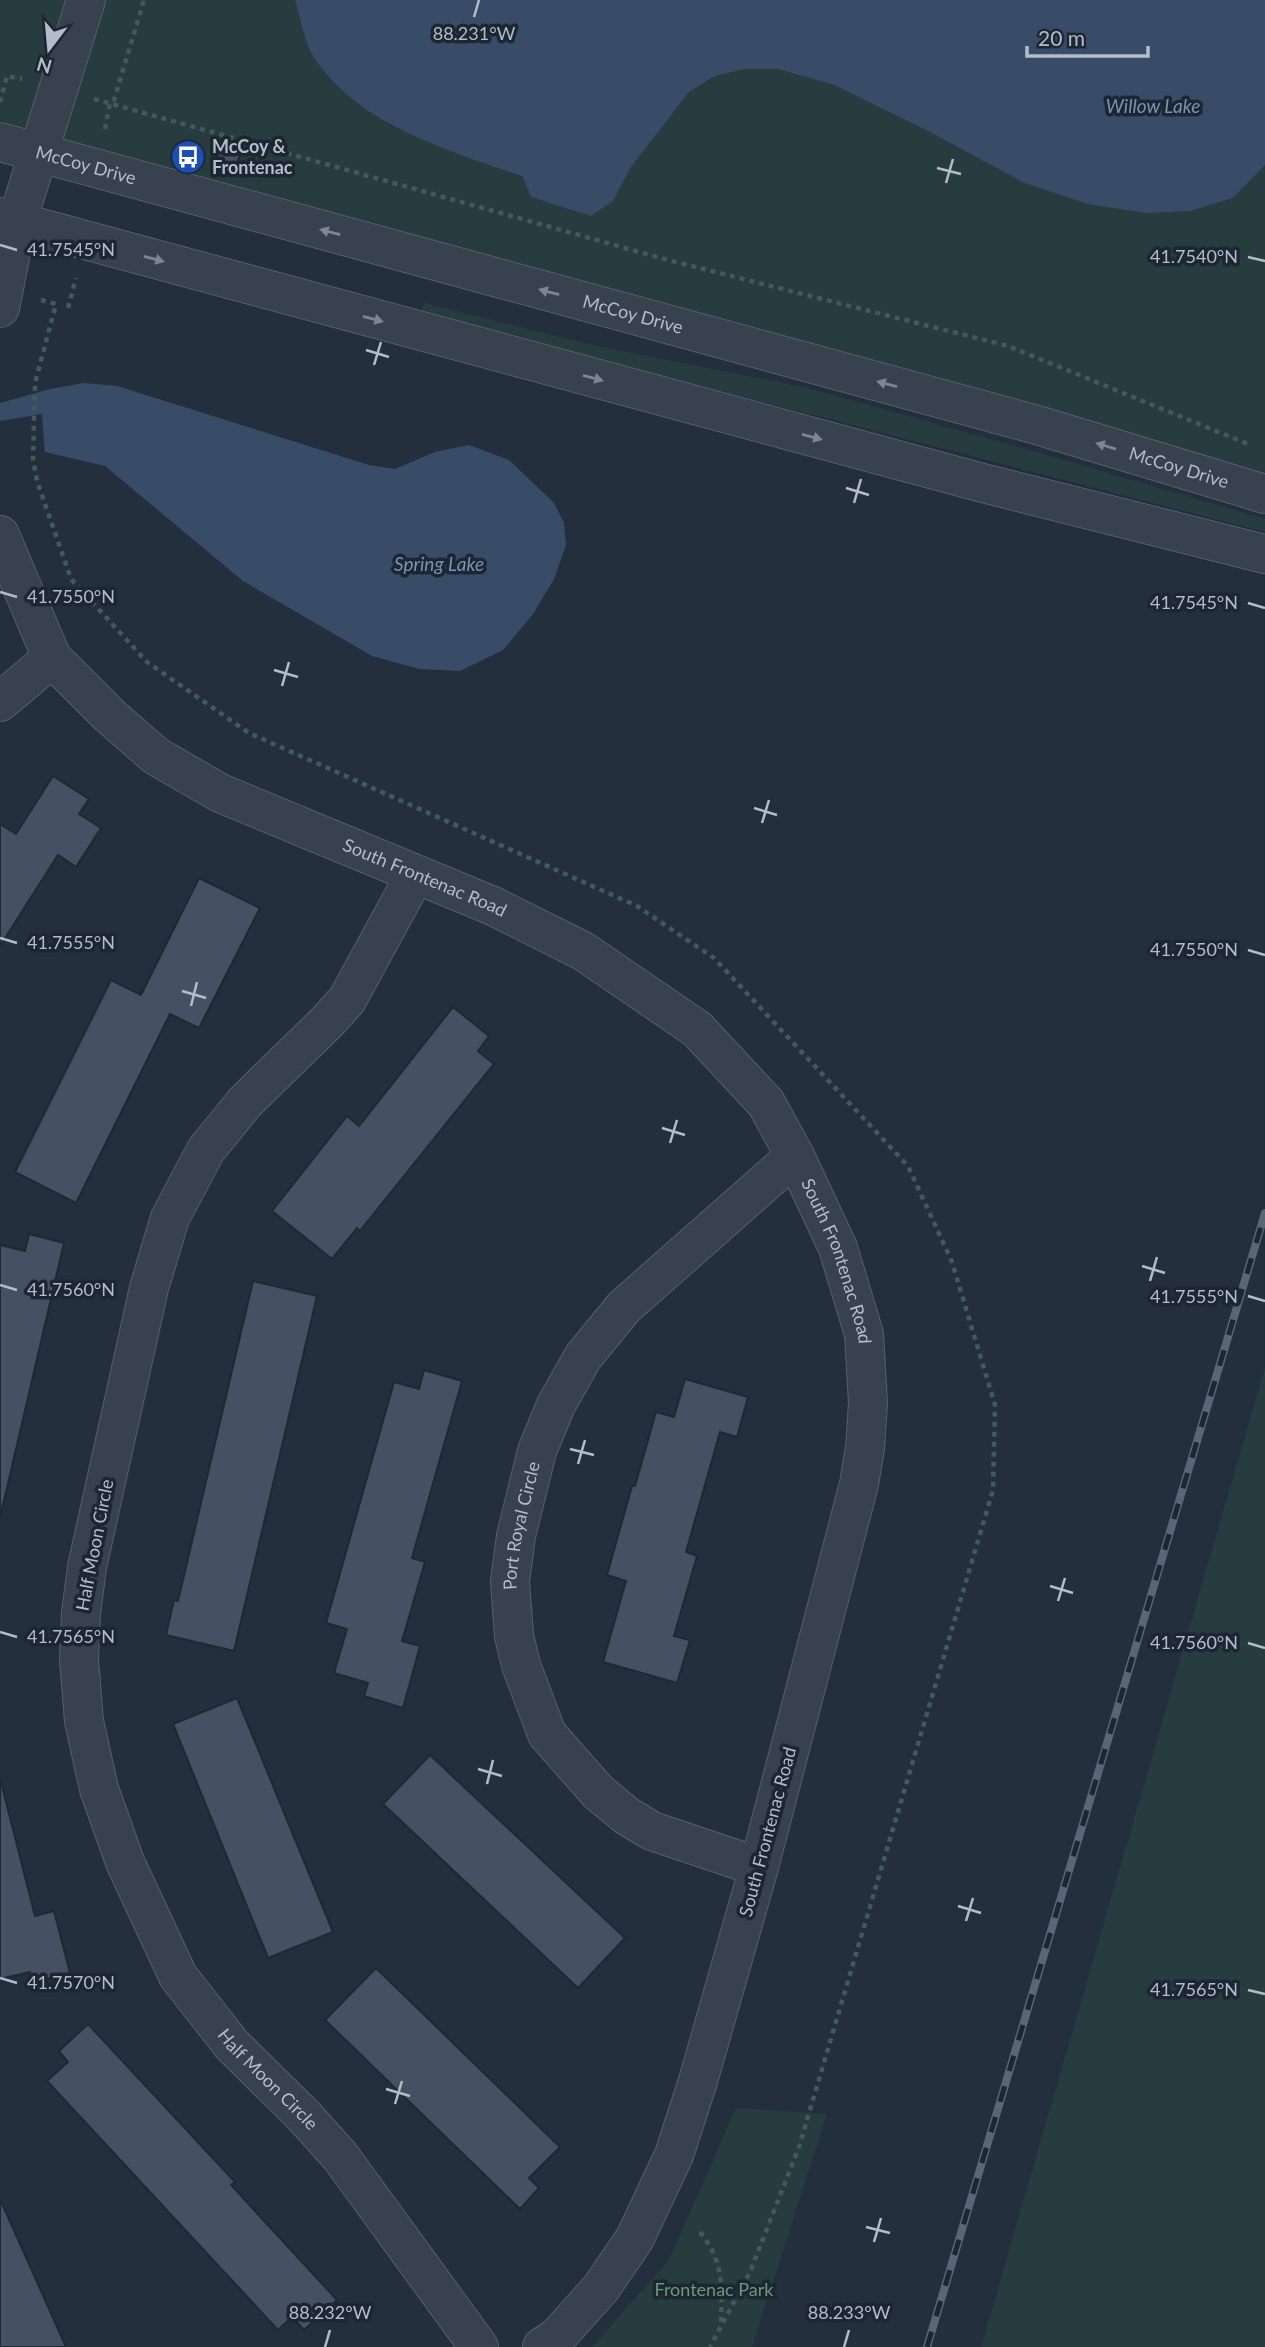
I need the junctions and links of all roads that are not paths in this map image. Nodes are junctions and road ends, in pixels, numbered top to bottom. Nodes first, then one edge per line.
1 (86, 0) edge
2 (0, 142) edge
3 (40, 153) junction
4 (8, 220) edge
5 (0, 308) edge
6 (1265, 495) edge
7 (0, 535) edge
8 (1265, 554) edge
9 (52, 658) junction
10 (0, 702) edge
11 (415, 875) junction
12 (795, 1156) junction
13 (759, 1867) junction
14 (479, 2347) edge
15 (542, 2347) edge

1 - 3 street
2 - 3 street, McCoy Drive
3 - 4 street
6 -> 3 street, McCoy Drive
4 - 5 street
4 -> 8 street
7 - 9 street, South Frontenac Road
9 - 10 street
9 - 11 street, South Frontenac Road
11 - 12 street, South Frontenac Road
11 - 14 street, Half Moon Circle
12 - 13 street, South Frontenac Road
12 - 13 street, Port Royal Circle
13 - 15 street, South Frontenac Road

